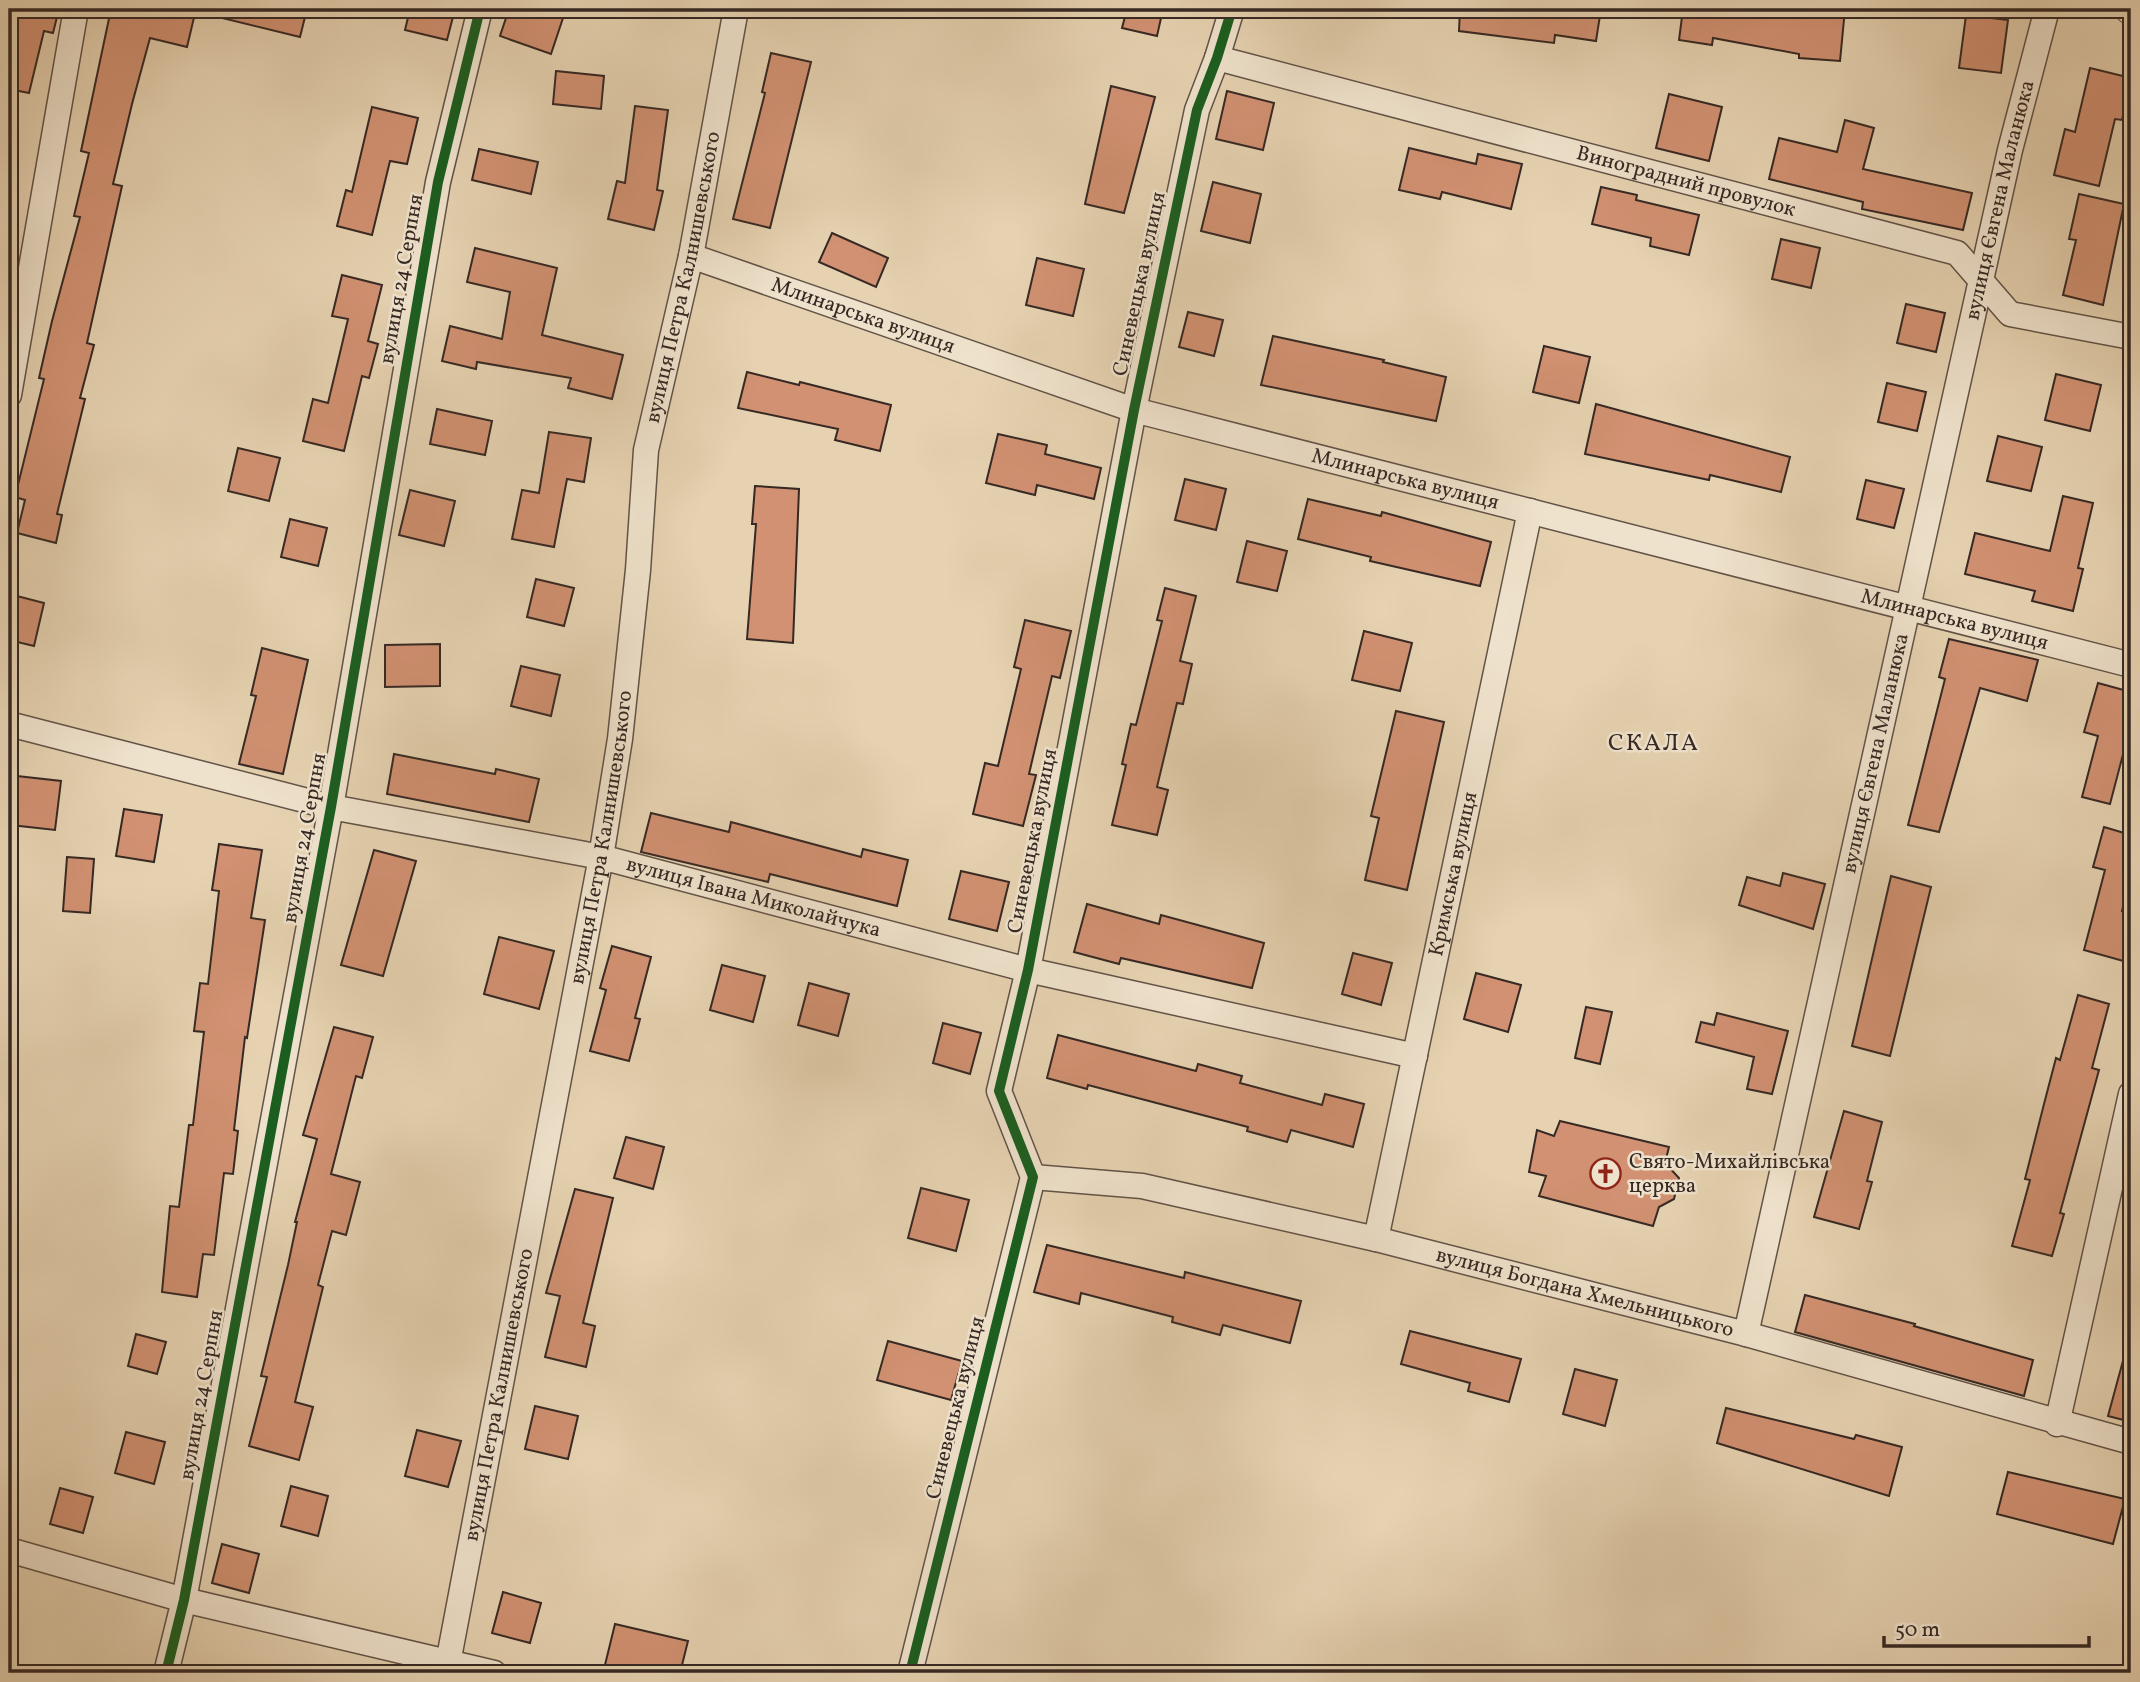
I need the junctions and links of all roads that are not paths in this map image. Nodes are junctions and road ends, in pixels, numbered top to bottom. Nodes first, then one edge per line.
1 (76, 9) edge
2 (480, 9) edge
3 (736, 9) edge
4 (1232, 9) edge
5 (2047, 9) edge
6 (1217, 58) junction
7 (691, 256) junction
8 (1982, 281) junction
9 (2131, 337) edge
10 (9, 395) edge
11 (1134, 410) junction
12 (1530, 511) junction
13 (1908, 608) junction
14 (2131, 665) edge
15 (9, 724) edge
16 (331, 807) junction
17 (601, 856) junction
18 (1028, 970) junction
19 (1415, 1056) junction
20 (2131, 1094) edge
21 (1033, 1177) junction
22 (1376, 1239) junction
23 (1746, 1334) junction
24 (2057, 1424) junction
25 (2131, 1442) edge
26 (9, 1550) edge
27 (184, 1600) junction
28 (448, 1663) junction
29 (166, 1673) edge
30 (494, 1673) edge
31 (910, 1673) edge

1 - 10 street
2 - 16 street, вулиця 24 Серпня
3 - 7 street, вулиця Петра Калнишевського
4 - 6 street, Синевецька вулиця
5 - 8 street, вулиця Євгена Маланюка
6 - 8 street, Виноградний провулок
6 - 11 street, Синевецька вулиця
7 - 11 street, Млинарська вулиця
7 - 17 street, вулиця Петра Калнишевського
8 - 9 street, Виноградний провулок
8 - 13 street, вулиця Євгена Маланюка
11 - 12 street, Млинарська вулиця
11 - 18 street, Синевецька вулиця
12 - 13 street, Млинарська вулиця
12 - 19 street, Кримська вулиця
13 - 14 street, Млинарська вулиця
13 - 23 street, вулиця Євгена Маланюка
15 - 16 street, вулиця Івана Миколайчука
16 - 17 street, вулиця Івана Миколайчука
16 - 27 street, вулиця 24 Серпня
17 - 18 street, вулиця Івана Миколайчука
17 - 28 street, вулиця Петра Калнишевського
18 - 19 street, вулиця Івана Миколайчука
18 - 21 street, Синевецька вулиця
19 - 22 street, Кримська вулиця
20 - 24 street
21 - 22 street, вулиця Богдана Хмельницького
21 - 31 street, Синевецька вулиця
22 - 23 street, вулиця Богдана Хмельницького
23 - 24 street, вулиця Богдана Хмельницького
24 - 25 street, вулиця Богдана Хмельницького
26 - 27 street
27 - 28 street
27 - 29 street, вулиця 24 Серпня
28 - 30 street

